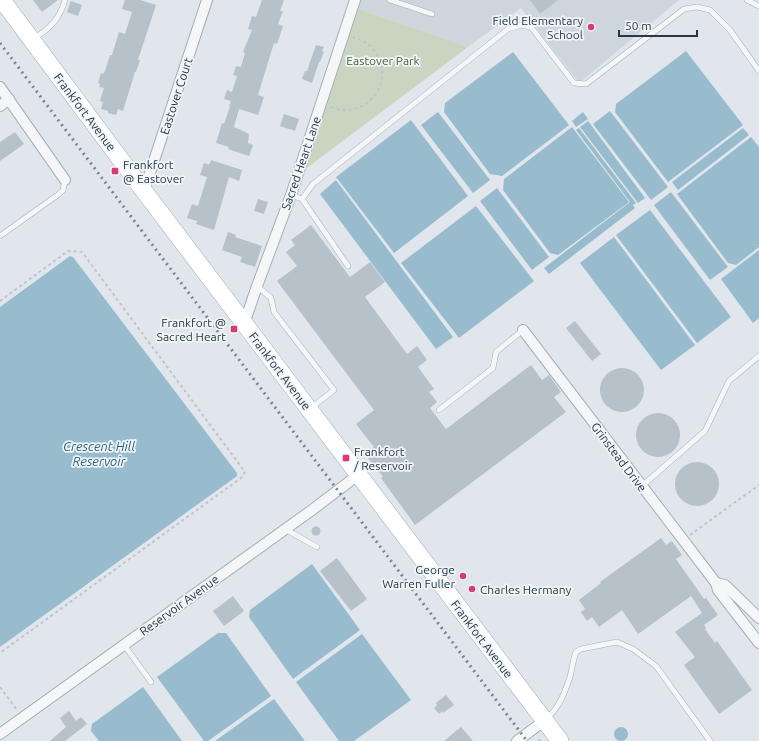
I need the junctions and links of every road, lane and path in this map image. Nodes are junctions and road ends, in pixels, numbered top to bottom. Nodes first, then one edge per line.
1 (2, 0) edge
2 (66, 0) edge
3 (207, 0) edge
4 (355, 0) edge
5 (390, 0) edge
6 (747, 0) edge
7 (759, 6) edge
8 (432, 14) dead end
9 (353, 37) dead end
10 (31, 39) junction
11 (759, 71) edge
12 (0, 87) edge
13 (9, 99) junction
14 (0, 106) edge
15 (330, 107) dead end
16 (65, 180) joint
17 (144, 191) junction
18 (291, 195) junction
19 (302, 199) junction
20 (0, 236) edge
21 (348, 266) dead end
22 (256, 286) junction
23 (0, 300) edge
24 (244, 324) junction
25 (523, 330) joint
26 (759, 356) edge
27 (309, 410) junction
28 (439, 410) dead end
29 (358, 475) junction
30 (759, 485) edge
31 (642, 486) junction
32 (285, 529) junction
33 (683, 540) junction
34 (318, 547) dead end
35 (716, 583) junction
36 (759, 618) edge
37 (759, 643) edge
38 (124, 645) junction
39 (0, 653) edge
40 (151, 682) dead end
41 (0, 687) edge
42 (17, 710) dead end
43 (544, 721) junction
44 (0, 734) edge
45 (517, 741) edge
46 (560, 741) edge
47 (710, 741) edge

1 - 10 main road, Frankfort Avenue
2 - 10 lane
3 - 17 street, Eastover Court
4 - 18 street, Sacred Heart Lane
5 - 8 lane
6 - 7 lane
9 - 15 path
10 - 17 main road, Frankfort Avenue
11 - 19 lane
12 - 13 street
13 - 14 street
13 - 16 street
16 - 20 lane
17 - 24 main road, Frankfort Avenue
18 - 19 lane
18 - 22 street, Sacred Heart Lane
19 - 21 lane
22 - 24 street, Sacred Heart Lane
22 - 27 lane
23 - 39 path
24 - 27 main road, Frankfort Avenue
25 - 28 lane
25 - 31 street, Grinstead Drive
26 - 31 lane
27 - 29 main road, Frankfort Avenue
29 - 32 street, Reservoir Avenue
29 - 43 main road, Frankfort Avenue
30 - 33 path
31 - 33 street, Grinstead Drive
32 - 34 lane
32 - 38 street, Reservoir Avenue
33 - 35 street, Grinstead Drive
35 - 36 street, Grinstead Drive
35 - 37 street, Grinstead Drive
38 - 40 lane
38 - 44 street, Reservoir Avenue
41 - 42 path
43 - 45 street
43 - 46 main road, Frankfort Avenue
43 - 47 lane

